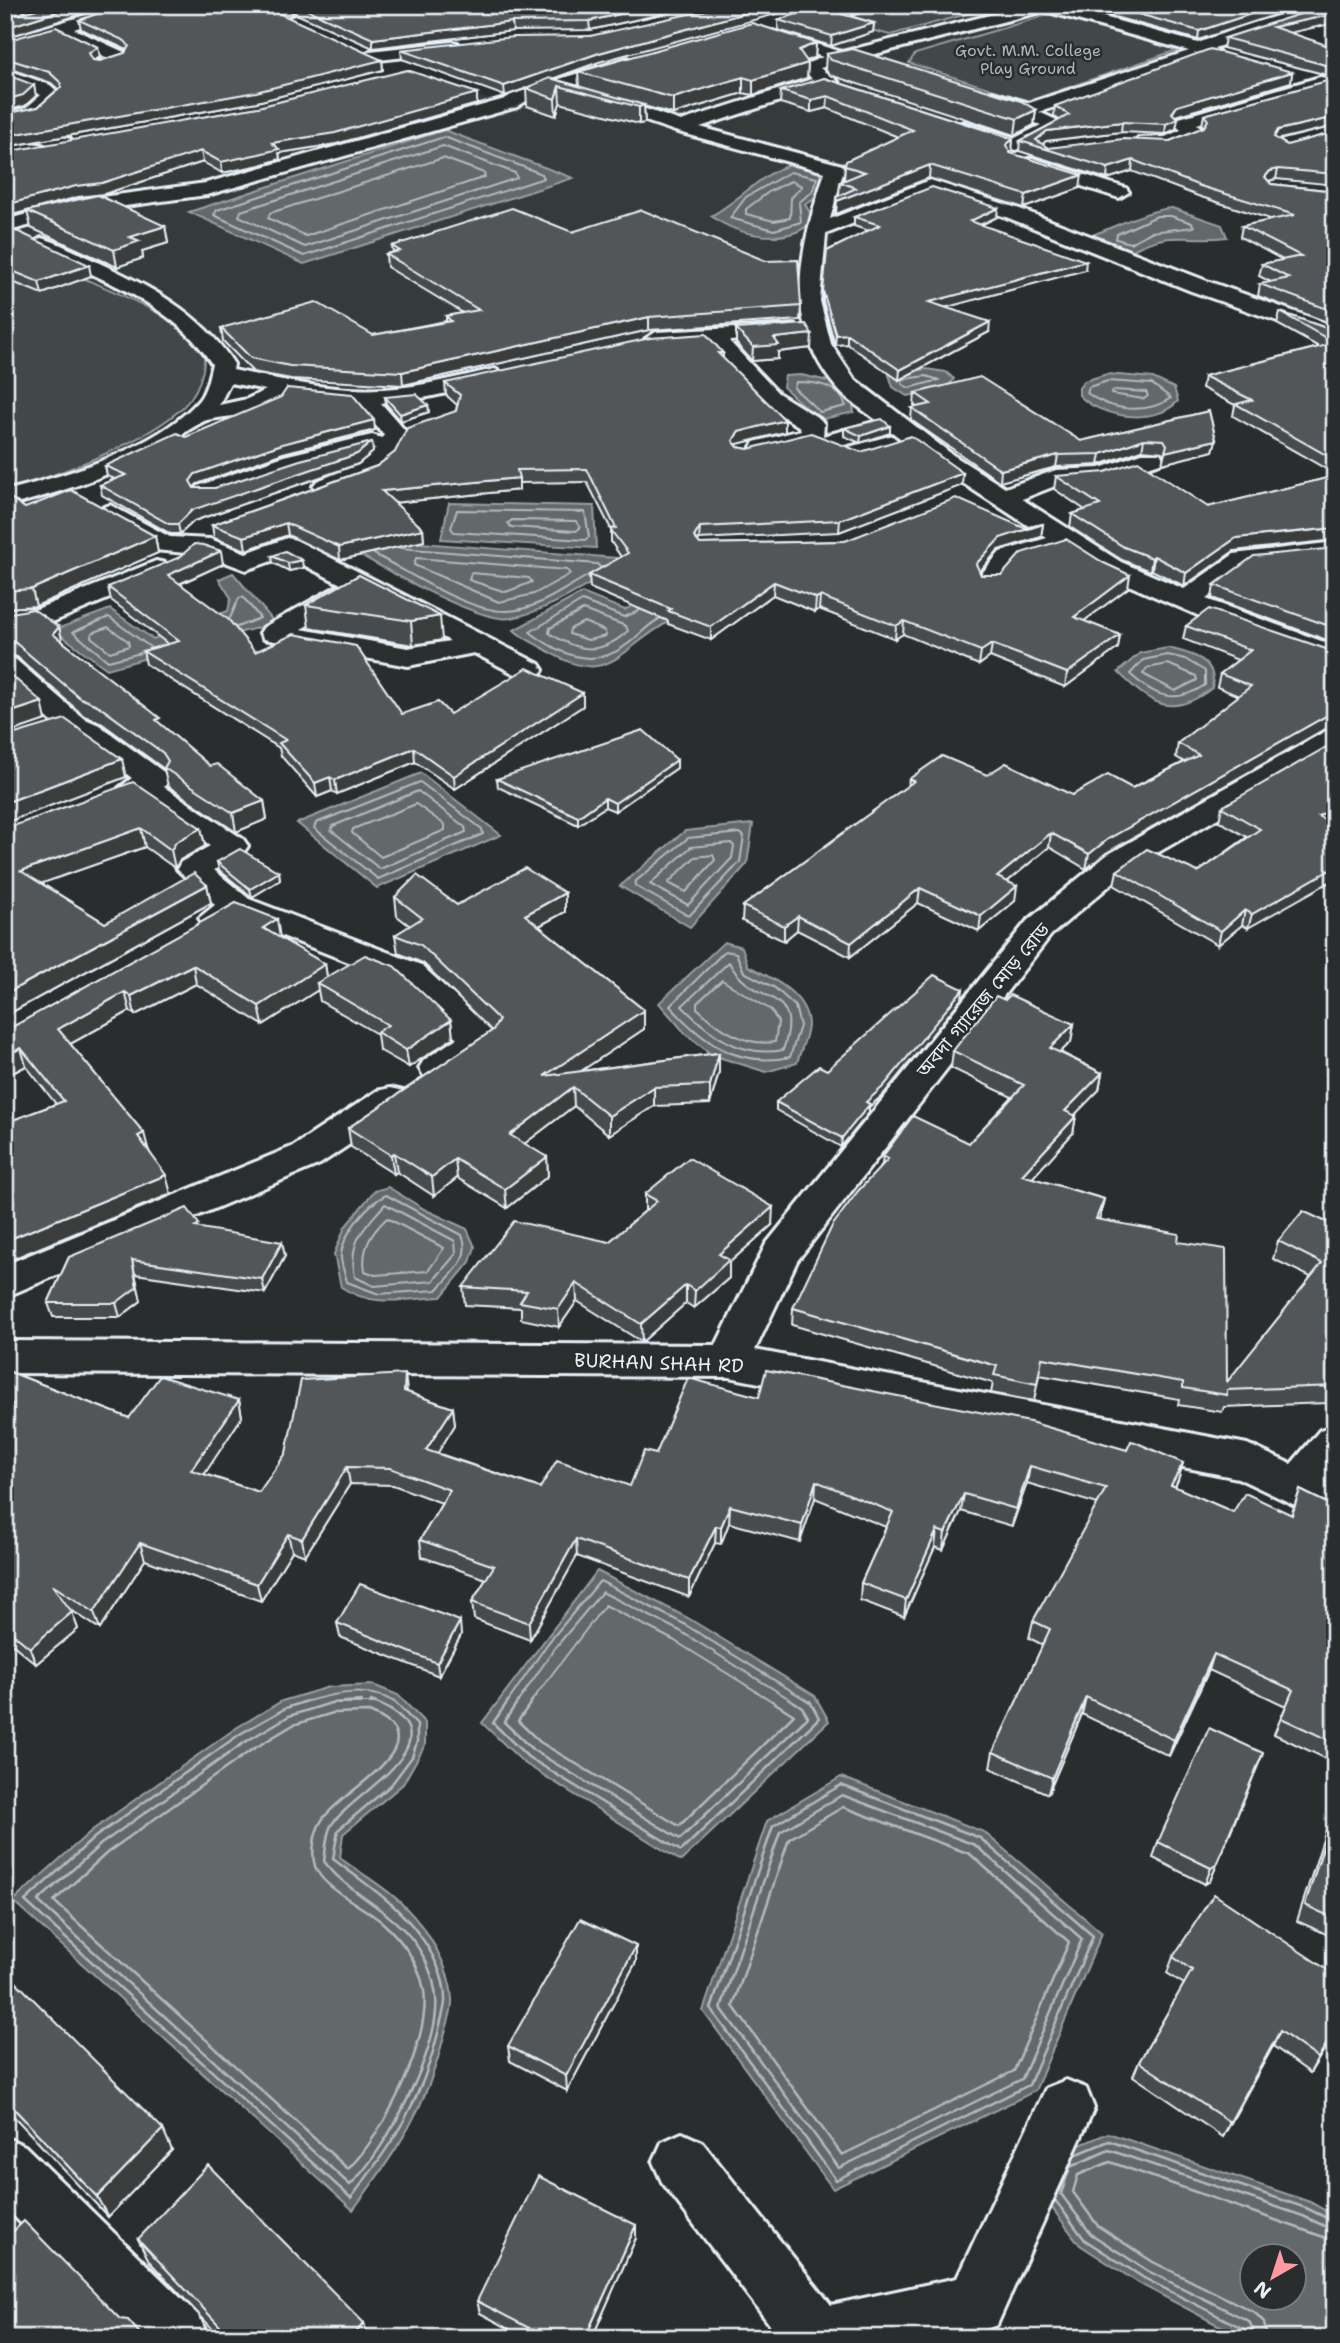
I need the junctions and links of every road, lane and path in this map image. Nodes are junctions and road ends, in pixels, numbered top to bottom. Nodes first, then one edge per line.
1 (138, 5) edge
2 (255, 5) edge
3 (312, 5) edge
4 (1098, 5) edge
5 (1332, 5) edge
6 (1043, 6) edge
7 (276, 14) junction
8 (1080, 16) junction
9 (777, 23) edge
10 (300, 25) edge
11 (59, 28) junction
12 (5, 44) edge
13 (472, 45) edge
14 (350, 47) edge
15 (1206, 51) junction
16 (370, 56) junction
17 (850, 56) junction
18 (1229, 57) edge
19 (646, 58) edge
20 (101, 64) edge
21 (886, 64) edge
22 (410, 71) edge
23 (1286, 73) edge
24 (5, 74) edge
25 (823, 81) junction
26 (1327, 84) edge
27 (551, 87) junction
28 (849, 89) edge
29 (473, 93) edge
30 (977, 93) edge
31 (47, 100) junction
32 (5, 101) edge
33 (505, 105) junction
34 (1029, 109) junction
35 (5, 118) edge
36 (951, 123) edge
37 (681, 127) junction
38 (5, 133) edge
39 (84, 139) edge
40 (63, 143) junction
41 (17, 153) edge
42 (1155, 157) edge
43 (1016, 159) edge
44 (1119, 192) dead end
45 (5, 229) edge
46 (816, 231) junction
47 (816, 328) junction
48 (1335, 334) edge
49 (712, 335) junction
50 (637, 343) edge
51 (517, 371) edge
52 (221, 374) junction
53 (279, 386) junction
54 (421, 391) junction
55 (361, 395) junction
56 (446, 408) dead end
57 (197, 413) junction
58 (422, 428) edge
59 (904, 430) junction
60 (396, 434) junction
61 (822, 438) junction
62 (747, 452) edge
63 (1151, 458) dead end
64 (293, 461) junction
65 (60, 484) junction
66 (330, 485) junction
67 (207, 491) edge
68 (995, 493) junction
69 (304, 494) edge
70 (961, 498) edge
71 (5, 499) edge
72 (217, 524) edge
73 (1068, 540) junction
74 (189, 545) junction
75 (1335, 550) edge
76 (990, 579) edge
77 (362, 584) junction
78 (1186, 600) junction
79 (5, 622) edge
80 (478, 643) junction
81 (1335, 656) edge
82 (529, 670) edge
83 (10, 674) edge
84 (72, 724) junction
85 (38, 735) edge
86 (1335, 738) edge
87 (141, 786) junction
88 (104, 800) edge
89 (237, 906) junction
90 (188, 933) edge
91 (5, 1282) edge
92 (5, 1357) edge
93 (729, 1362) junction
94 (1335, 1442) edge
95 (1316, 1497) edge
96 (1066, 2108) dead end
97 (682, 2162) dead end
98 (5, 2166) edge
99 (177, 2338) edge
100 (818, 2338) edge

1 - 11 street
2 - 7 street
3 - 7 street
4 - 8 street
5 - 15 street
6 - 8 street
6 - 17 street
7 - 10 street
8 - 15 street
9 - 17 street
11 - 12 street
11 - 20 street
13 - 16 street
14 - 16 street
15 - 18 street
15 - 34 street
16 - 22 street
17 - 21 street
17 - 25 street
19 - 27 street
23 - 26 street
24 - 31 street
25 - 28 street
25 - 37 street
26 - 42 street
27 - 33 street
27 - 37 street
29 - 33 street
30 - 34 street
31 - 32 street
31 - 35 street
33 - 45 street
34 - 36 street
37 - 46 street
38 - 40 street
39 - 40 street
40 - 41 street
43 - 44 street
45 - 52 street
46 - 47 street
46 - 48 street
47 - 49 street
47 - 59 street
49 - 50 street
49 - 61 street
51 - 54 street
52 - 53 street
52 - 57 street
53 - 55 street
53 - 57 street
54 - 55 street
54 - 56 street
55 - 60 street
57 - 65 street
58 - 60 street
59 - 61 street
59 - 68 street
60 - 64 street
60 - 66 street
61 - 62 street
63 - 68 street
64 - 66 street
64 - 67 street
65 - 71 street
65 - 74 street
66 - 69 street
68 - 70 street
68 - 73 street
72 - 74 street
73 - 76 street
73 - 78 street
74 - 77 street
74 - 79 street
75 - 78 street
77 - 80 street
77 - 80 street
78 - 81 street
80 - 82 street
83 - 84 street
84 - 85 street
84 - 87 street
86 - 93 street, অবদা গ্যারেজ মোড় রোড
87 - 88 street
87 - 89 street
89 - 90 street
89 - 91 street
92 - 93 street, BURHAN SHAH RD
93 - 95 street, BURHAN SHAH RD
94 - 95 street
96 - 100 street
97 - 100 street
98 - 99 street

